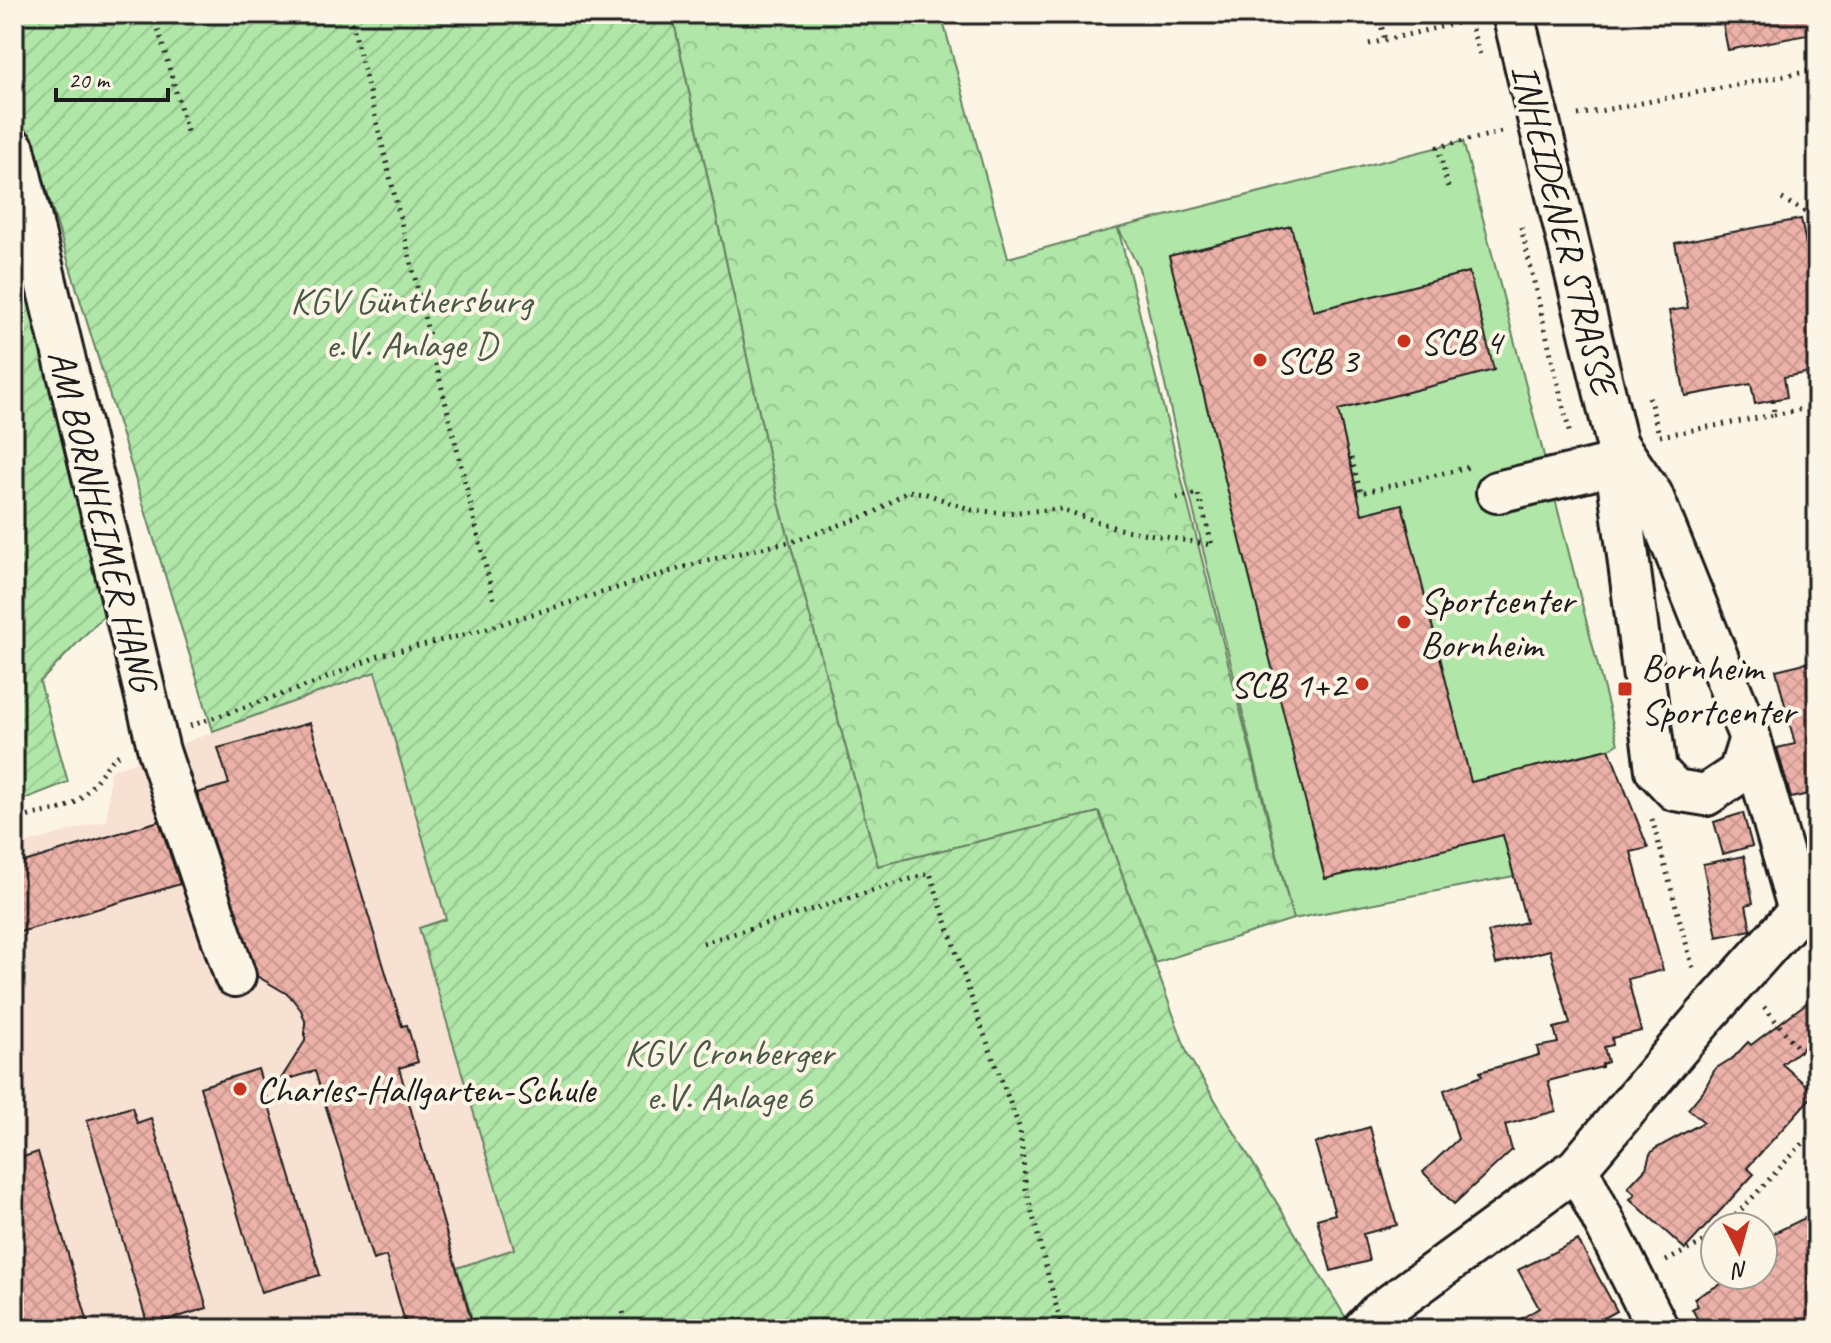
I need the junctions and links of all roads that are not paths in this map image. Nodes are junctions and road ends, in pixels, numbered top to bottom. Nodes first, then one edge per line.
1 (1513, 14) edge
2 (14, 149) edge
3 (1617, 454) junction
4 (1497, 492) dead end
5 (1750, 738) junction
6 (1808, 905) edge
7 (235, 976) dead end
8 (1577, 1168) junction
9 (1371, 1322) edge
10 (1658, 1329) edge

1 - 3 street, INHEIDENER STRASSE
2 - 7 street, AM BORNHEIMER HANG
3 - 4 street
3 - 5 street, INHEIDENER STRASSE
3 - 5 street, INHEIDENER STRASSE
5 - 6 street, INHEIDENER STRASSE
6 - 8 street
8 - 9 street
8 - 10 street

